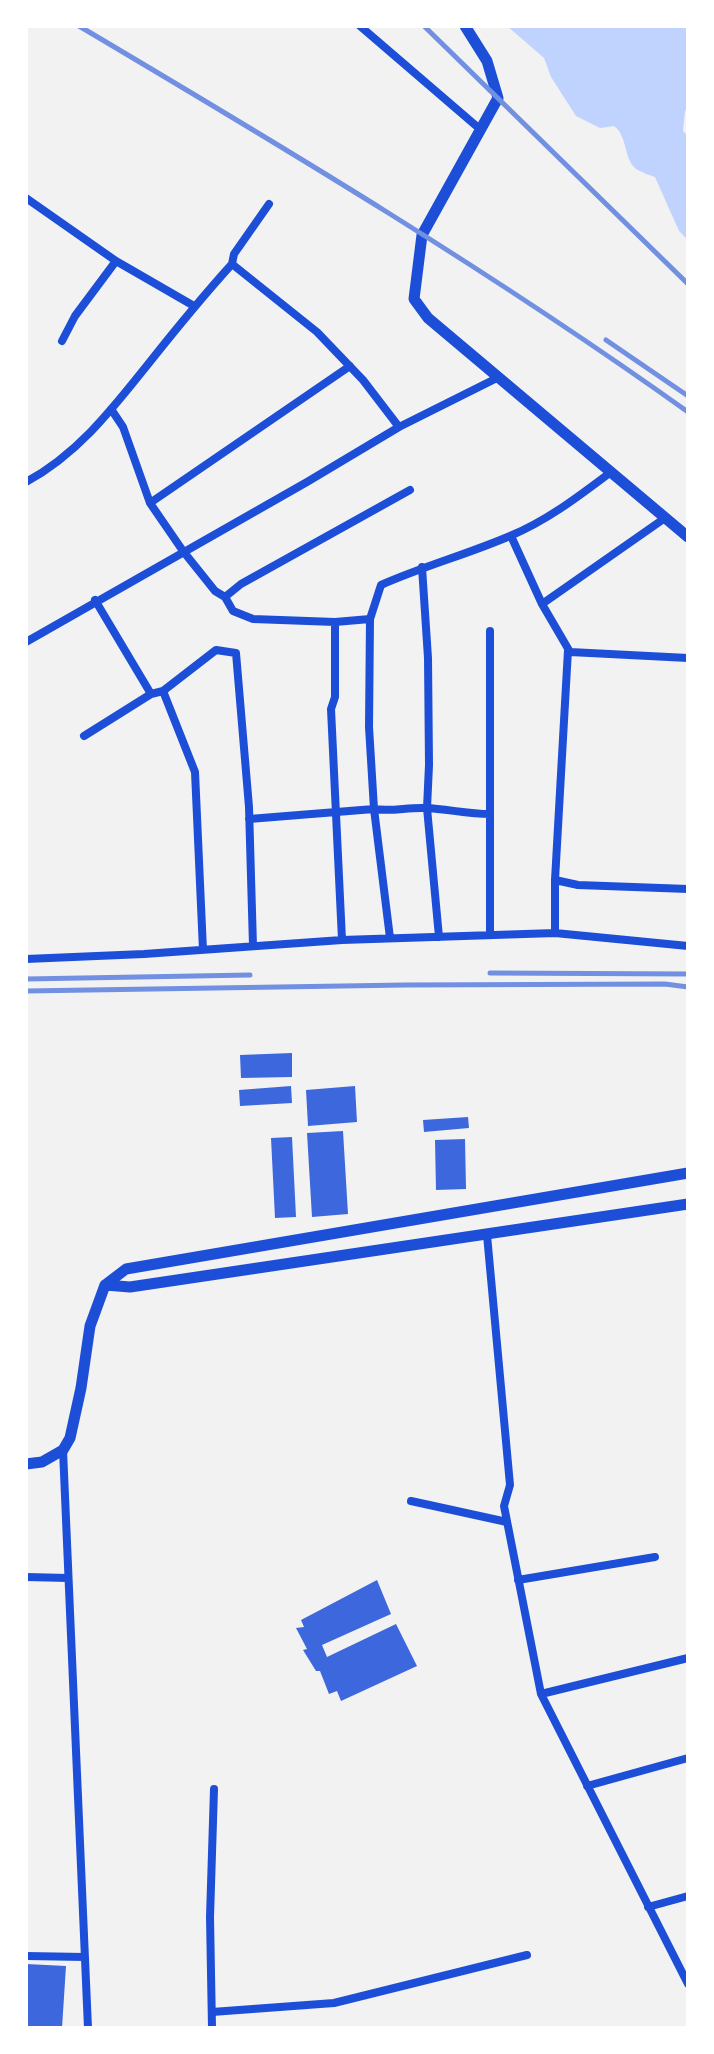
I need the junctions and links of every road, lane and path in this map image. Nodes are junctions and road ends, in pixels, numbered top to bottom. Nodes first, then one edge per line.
1 (360, 26) edge
2 (465, 26) edge
3 (481, 130) junction
4 (26, 198) edge
5 (269, 204) dead end
6 (116, 261) junction
7 (232, 264) junction
8 (194, 306) junction
9 (62, 341) dead end
10 (350, 366) junction
11 (499, 377) junction
12 (111, 409) junction
13 (399, 427) junction
14 (611, 472) junction
15 (26, 482) edge
16 (410, 490) dead end
17 (150, 503) junction
18 (665, 518) junction
19 (511, 536) junction
20 (688, 537) edge
21 (183, 551) junction
22 (422, 567) junction
23 (225, 597) junction
24 (95, 600) junction
25 (542, 604) junction
26 (370, 619) junction
27 (335, 622) junction
28 (490, 631) dead end
29 (26, 642) edge
30 (568, 650) junction
31 (688, 658) edge
32 (163, 691) junction
33 (151, 694) junction
34 (84, 736) dead end
35 (427, 808) junction
36 (374, 809) junction
37 (336, 811) junction
38 (490, 814) junction
39 (249, 819) junction
40 (555, 880) junction
41 (688, 889) edge
42 (555, 933) junction
43 (490, 935) junction
44 (439, 937) junction
45 (390, 938) junction
46 (342, 940) junction
47 (253, 946) junction
48 (688, 946) edge
49 (203, 950) junction
50 (26, 959) edge
51 (688, 1173) edge
52 (688, 1204) edge
53 (487, 1235) junction
54 (105, 1285) junction
55 (63, 1450) junction
56 (26, 1464) edge
57 (411, 1501) dead end
58 (507, 1522) junction
59 (655, 1557) dead end
60 (26, 1577) edge
61 (68, 1578) junction
62 (518, 1580) junction
63 (688, 1658) edge
64 (541, 1694) junction
65 (688, 1758) edge
66 (587, 1786) junction
67 (214, 1789) dead end
68 (688, 1896) edge
69 (648, 1907) junction
70 (527, 1955) dead end
71 (26, 1956) edge
72 (85, 1957) junction
73 (688, 1984) edge
74 (212, 2012) junction
75 (88, 2028) edge
76 (212, 2028) edge

1 - 3 street
2 - 3 street
3 - 11 street
4 - 6 street
5 - 7 street
6 - 8 street
6 - 9 street
7 - 8 street
7 - 10 street
8 - 12 street
10 - 13 street
10 - 17 street
11 - 13 street
11 - 14 street
12 - 15 street
12 - 17 street
13 - 21 street
14 - 18 street
14 - 19 street
16 - 23 street
17 - 21 street
18 - 20 street
18 - 25 street
19 - 22 street
19 - 25 street
21 - 23 street
21 - 24 street
22 - 26 street
22 - 35 street
23 - 27 street
24 - 29 street
24 - 33 street
25 - 30 street
26 - 27 street
26 - 36 street
27 - 37 street
28 - 38 street
30 - 31 street
30 - 40 street
32 - 33 street
32 - 39 street
32 - 49 street
33 - 34 street
35 - 36 street
35 - 38 street
35 - 44 street
36 - 37 street
36 - 45 street
37 - 39 street
37 - 46 street
38 - 43 street
39 - 47 street
40 - 41 street
40 - 42 street
42 - 43 street
42 - 48 street
43 - 44 street
44 - 45 street
45 - 46 street
46 - 47 street
47 - 49 street
49 - 50 street
51 - 54 street
52 - 53 street
53 - 54 street
53 - 58 street
54 - 55 street
55 - 56 street
55 - 61 street
57 - 58 street
58 - 62 street
59 - 62 street
60 - 61 street
61 - 72 street
62 - 64 street
63 - 64 street
64 - 66 street
65 - 66 street
66 - 69 street
67 - 74 street
68 - 69 street
69 - 73 street
70 - 74 street
71 - 72 street
72 - 75 street
74 - 76 street

